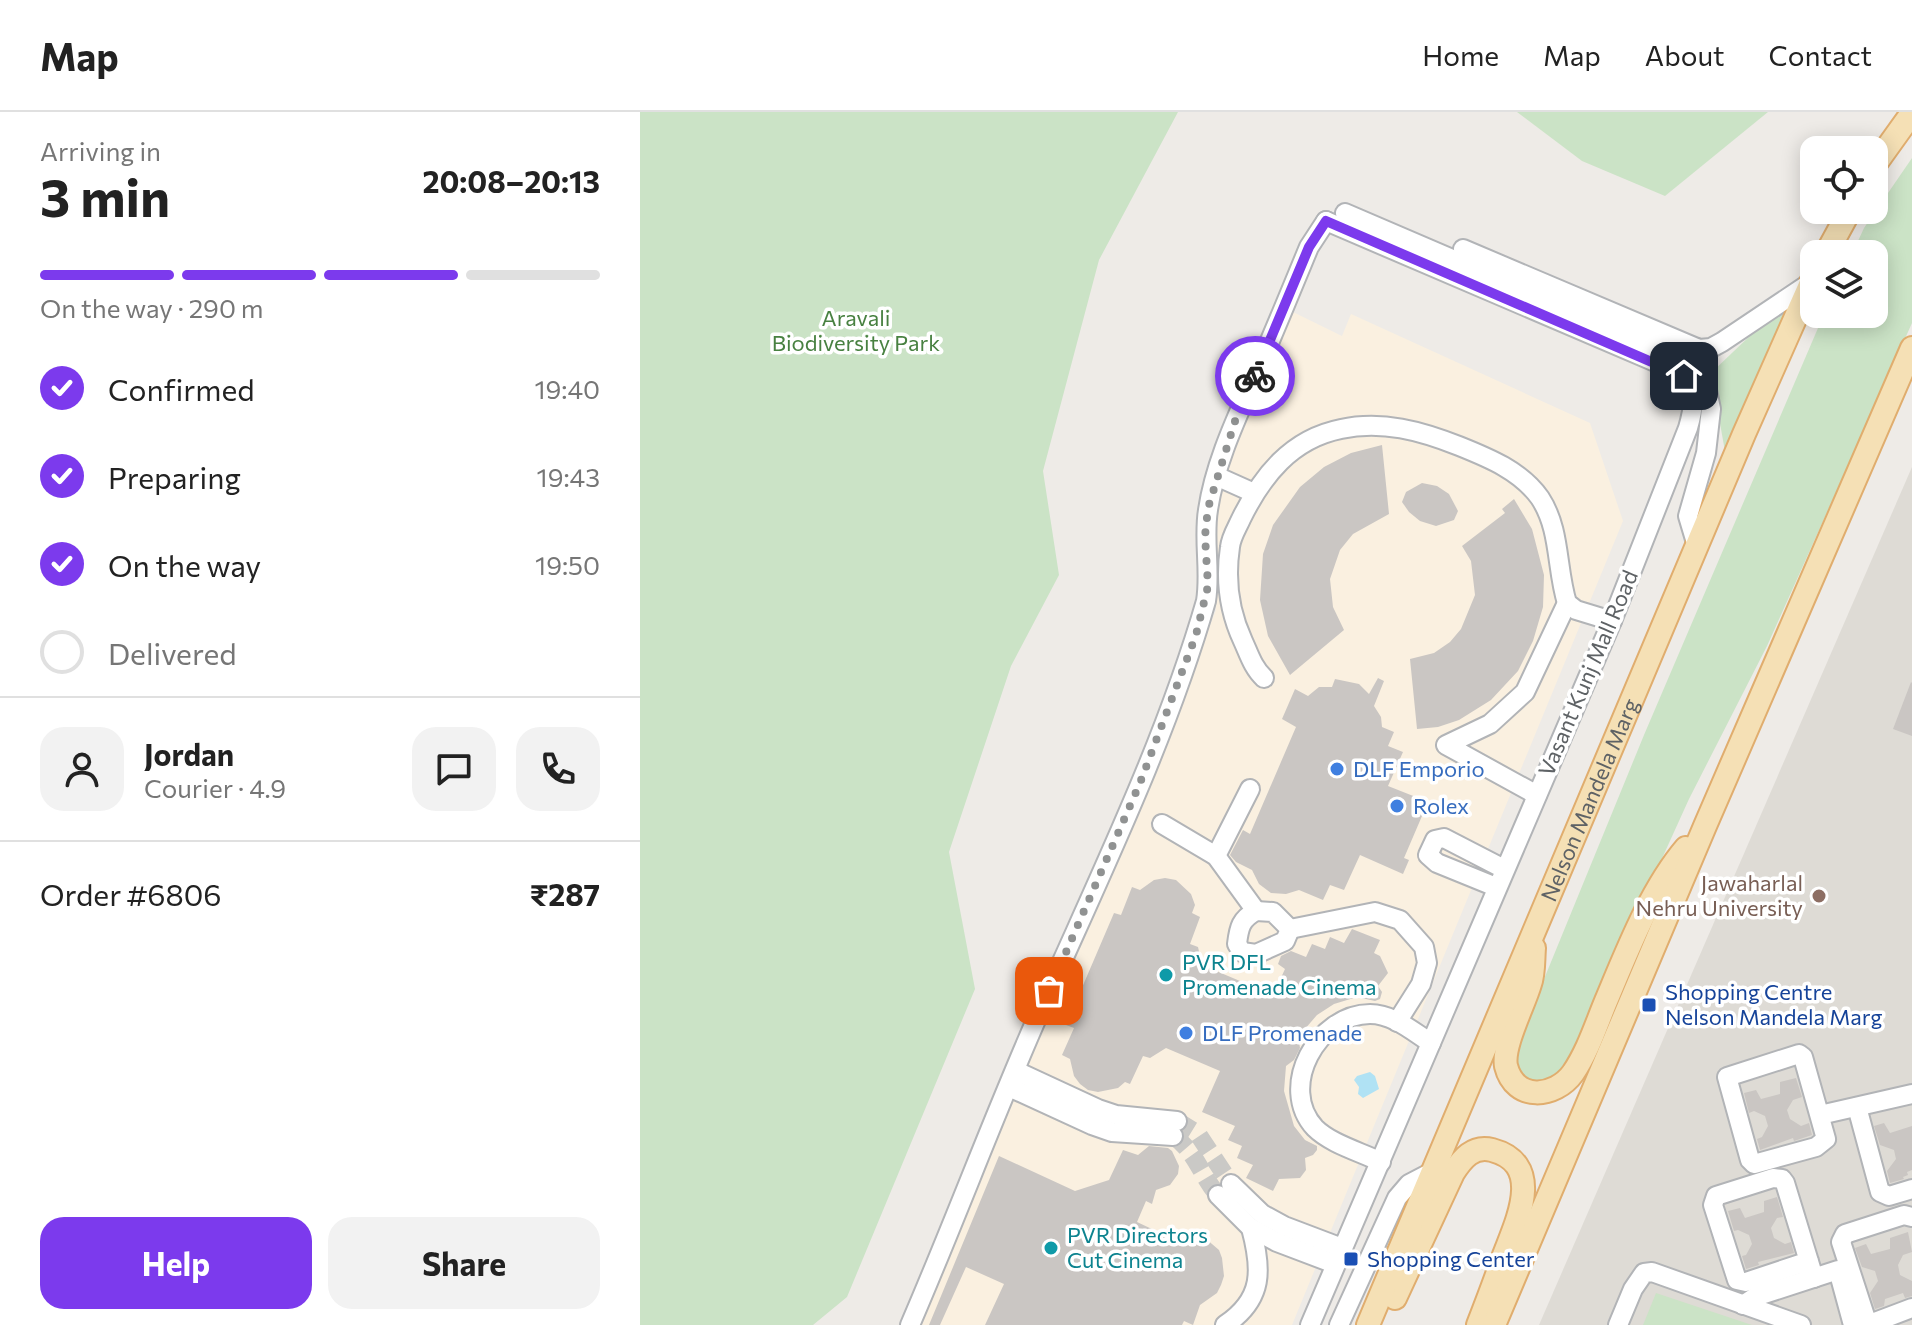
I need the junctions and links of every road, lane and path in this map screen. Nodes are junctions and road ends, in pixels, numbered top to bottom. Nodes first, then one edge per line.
1 (1912, 113) edge
2 (1888, 146) edge
3 (1345, 213) junction
4 (1326, 221) junction
5 (1800, 288) edge
6 (1800, 308) edge
7 (1912, 348) edge
8 (1688, 428) junction
9 (1709, 434) junction
10 (1216, 476) junction
11 (1726, 478) junction
12 (1254, 493) junction
13 (1697, 546) junction
14 (1567, 603) junction
15 (1612, 621) junction
16 (1264, 678) dead end
17 (1250, 789) dead end
18 (1537, 795) junction
19 (1162, 824) dead end
20 (1705, 826) junction
21 (1216, 856) junction
22 (1504, 869) junction
23 (1496, 887) junction
24 (1256, 911) junction
25 (1535, 928) junction
26 (1290, 929) junction
27 (1397, 1022) junction
28 (1431, 1043) junction
29 (1013, 1079) junction
30 (1912, 1094) edge
31 (1857, 1107) junction
32 (1820, 1115) junction
33 (1175, 1128) tunnel mouth
34 (1381, 1162) junction
35 (1432, 1172) junction
36 (1912, 1189) edge
37 (1912, 1217) edge
38 (1251, 1228) junction
39 (1339, 1256) junction
40 (1843, 1268) junction
41 (1811, 1269) junction
42 (1743, 1305) junction
43 (1912, 1308) edge
44 (910, 1325) edge
45 (1225, 1325) edge
46 (1310, 1325) edge
47 (1339, 1325) edge
48 (1368, 1325) edge
49 (1383, 1325) edge
50 (1478, 1325) edge
51 (1494, 1325) edge
52 (1618, 1325) edge
53 (1801, 1325) edge
54 (1853, 1325) edge

1 - 2 main road
3 - 4 lane
3 - 5 lane
3 - 9 lane
4 - 8 lane, Vasant Kunj Mall Road
4 - 10 lane
6 - 11 main road, Nelson Mandela Marg
7 - 20 main road
8 - 9 lane
8 - 15 lane, Vasant Kunj Mall Road
9 - 11 lane
9 - 13 lane
10 - 12 lane
10 - 29 lane
11 - 13 main road, Nelson Mandela Marg
12 - 14 lane
12 - 16 lane
13 - 25 main road, Nelson Mandela Marg
14 - 15 lane
14 - 18 lane
15 - 18 lane, Vasant Kunj Mall Road
17 - 21 lane
18 - 22 lane, Vasant Kunj Mall Road
19 - 21 lane
20 - 25 main road
20 - 51 main road
21 - 24 lane
22 - 23 lane, Vasant Kunj Mall Road
22 - 23 lane
23 - 28 lane, Vasant Kunj Mall Road
24 - 26 lane
24 - 26 lane
25 - 35 main road, Nelson Mandela Marg
26 - 27 lane
27 - 28 lane
27 - 34 lane
28 - 34 lane, Vasant Kunj Mall Road
29 - 33 lane
29 - 44 lane
30 - 31 lane
31 - 32 lane
31 - 36 lane
32 - 32 lane
34 - 39 lane, Vasant Kunj Mall Road
35 - 47 lane
35 - 48 main road, Nelson Mandela Marg
37 - 40 lane
38 - 39 lane
38 - 39 lane
38 - 45 lane
39 - 46 lane, Vasant Kunj Mall Road
40 - 41 lane
40 - 43 lane
40 - 54 lane
41 - 41 lane
41 - 42 lane
42 - 52 lane
42 - 53 lane
49 - 50 main road

